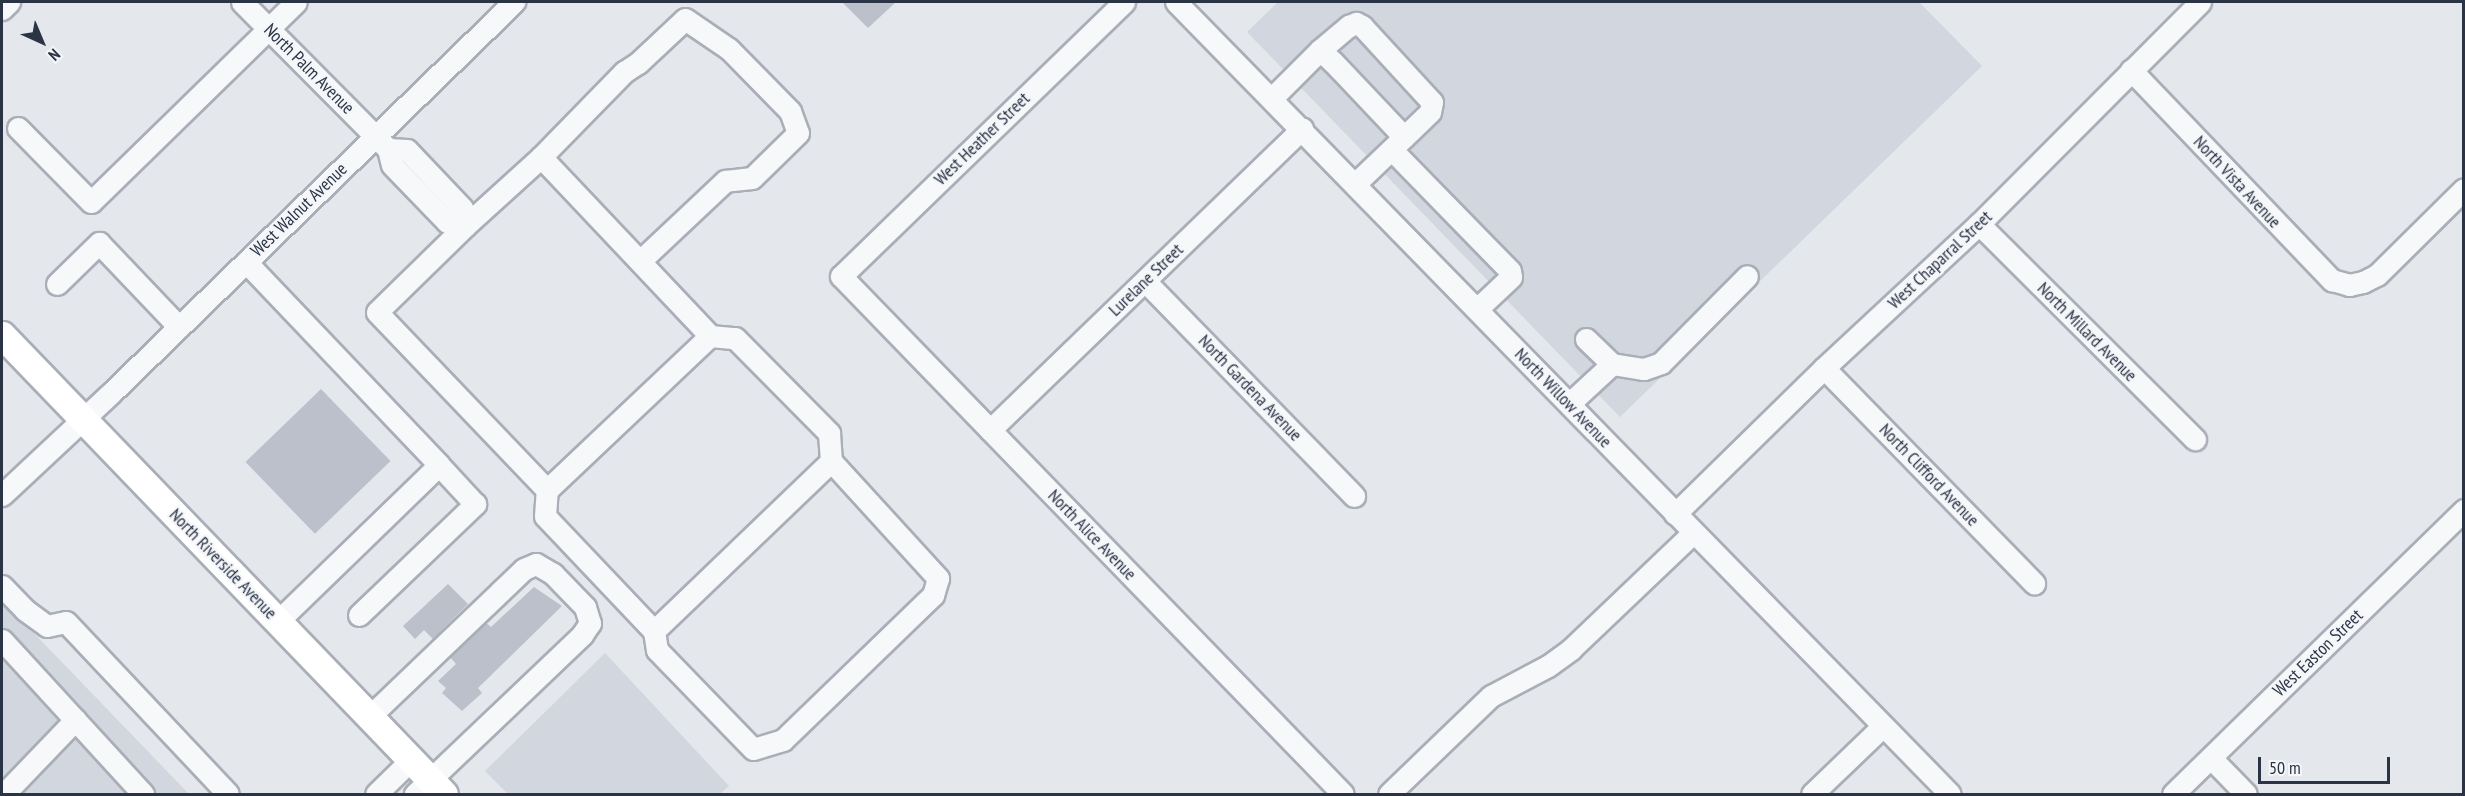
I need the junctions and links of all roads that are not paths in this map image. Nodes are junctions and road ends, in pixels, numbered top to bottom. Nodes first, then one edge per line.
1 (9, 2) edge
2 (242, 2) edge
3 (296, 2) edge
4 (514, 2) edge
5 (1124, 2) edge
6 (1176, 2) edge
7 (2200, 2) edge
8 (2, 9) edge
9 (268, 28) junction
10 (1320, 50) junction
11 (2131, 70) junction
12 (1272, 98) junction
13 (18, 128) dead end
14 (1302, 129) junction
15 (381, 143) junction
16 (1398, 143) junction
17 (541, 157) junction
18 (1356, 183) junction
19 (2463, 189) edge
20 (1979, 225) junction
21 (465, 226) junction
22 (640, 261) junction
23 (246, 262) junction
24 (841, 276) joint
25 (1747, 276) dead end
26 (1145, 281) junction
27 (57, 284) dead end
28 (1477, 309) junction
29 (179, 327) junction
30 (2, 335) edge
31 (710, 336) junction
32 (1586, 339) dead end
33 (1612, 364) junction
34 (1824, 368) junction
35 (1569, 404) junction
36 (82, 418) junction
37 (990, 430) junction
38 (2195, 439) dead end
39 (831, 461) junction
40 (439, 465) junction
41 (547, 490) junction
42 (2, 495) edge
43 (1354, 496) dead end
44 (2463, 510) edge
45 (1675, 514) junction
46 (1693, 533) junction
47 (2034, 583) dead end
48 (2, 586) edge
49 (359, 615) dead end
50 (278, 621) junction
51 (654, 631) junction
52 (2, 640) edge
53 (369, 717) junction
54 (75, 720) junction
55 (1883, 726) junction
56 (2211, 758) junction
57 (411, 760) junction
58 (429, 790) edge
59 (4, 795) edge
60 (143, 795) edge
61 (228, 795) edge
62 (376, 795) edge
63 (1343, 795) edge
64 (1389, 795) edge
65 (1812, 795) edge
66 (1950, 795) edge
67 (2172, 795) edge
68 (2246, 795) edge

1 - 8 street
2 - 9 street, North Palm Avenue
3 - 9 street
4 - 15 street, West Walnut Avenue
5 - 24 street, West Heather Street
6 - 12 street, North Willow Avenue
7 - 11 street, West Chaparral Street
9 - 13 street
9 - 15 street, North Palm Avenue
10 - 12 street
10 - 16 street
10 - 16 street
11 - 19 street, North Vista Avenue
11 - 20 street, West Chaparral Street
12 - 14 street, North Willow Avenue
14 - 18 street, North Willow Avenue
14 - 26 street, Lurelane Street
15 - 21 street, North Palm Avenue
15 - 23 street, West Walnut Avenue
16 - 18 street
16 - 28 street
17 - 21 street
17 - 22 street
17 - 22 street
18 - 28 street, North Willow Avenue
20 - 34 street, West Chaparral Street
20 - 38 street, North Millard Avenue
21 - 41 street
22 - 31 street
23 - 29 street, West Walnut Avenue
23 - 40 street
24 - 37 street, North Alice Avenue
25 - 33 street
26 - 37 street, Lurelane Street
26 - 43 street, North Gardena Avenue
27 - 29 street
28 - 35 street, North Willow Avenue
29 - 36 street, West Walnut Avenue
30 - 36 main road, North Riverside Avenue
31 - 39 street
31 - 41 street
32 - 33 street
33 - 35 street
34 - 45 street, West Chaparral Street
34 - 47 street, North Clifford Avenue
35 - 45 street, North Willow Avenue
36 - 42 street, West Walnut Avenue
36 - 50 main road, North Riverside Avenue
37 - 63 street, North Alice Avenue
39 - 51 street
39 - 51 street
40 - 49 street
40 - 50 street
41 - 51 street
44 - 56 street, West Easton Street
45 - 46 street, North Willow Avenue
46 - 55 street, North Willow Avenue
46 - 64 street
48 - 61 street
50 - 53 main road, North Riverside Avenue
52 - 54 street
53 - 57 main road, North Riverside Avenue
53 - 58 street
54 - 59 street
54 - 60 street
55 - 65 street
55 - 66 street, North Willow Avenue
56 - 67 street, West Easton Street
56 - 68 street
57 - 58 main road, North Riverside Avenue
57 - 62 street

